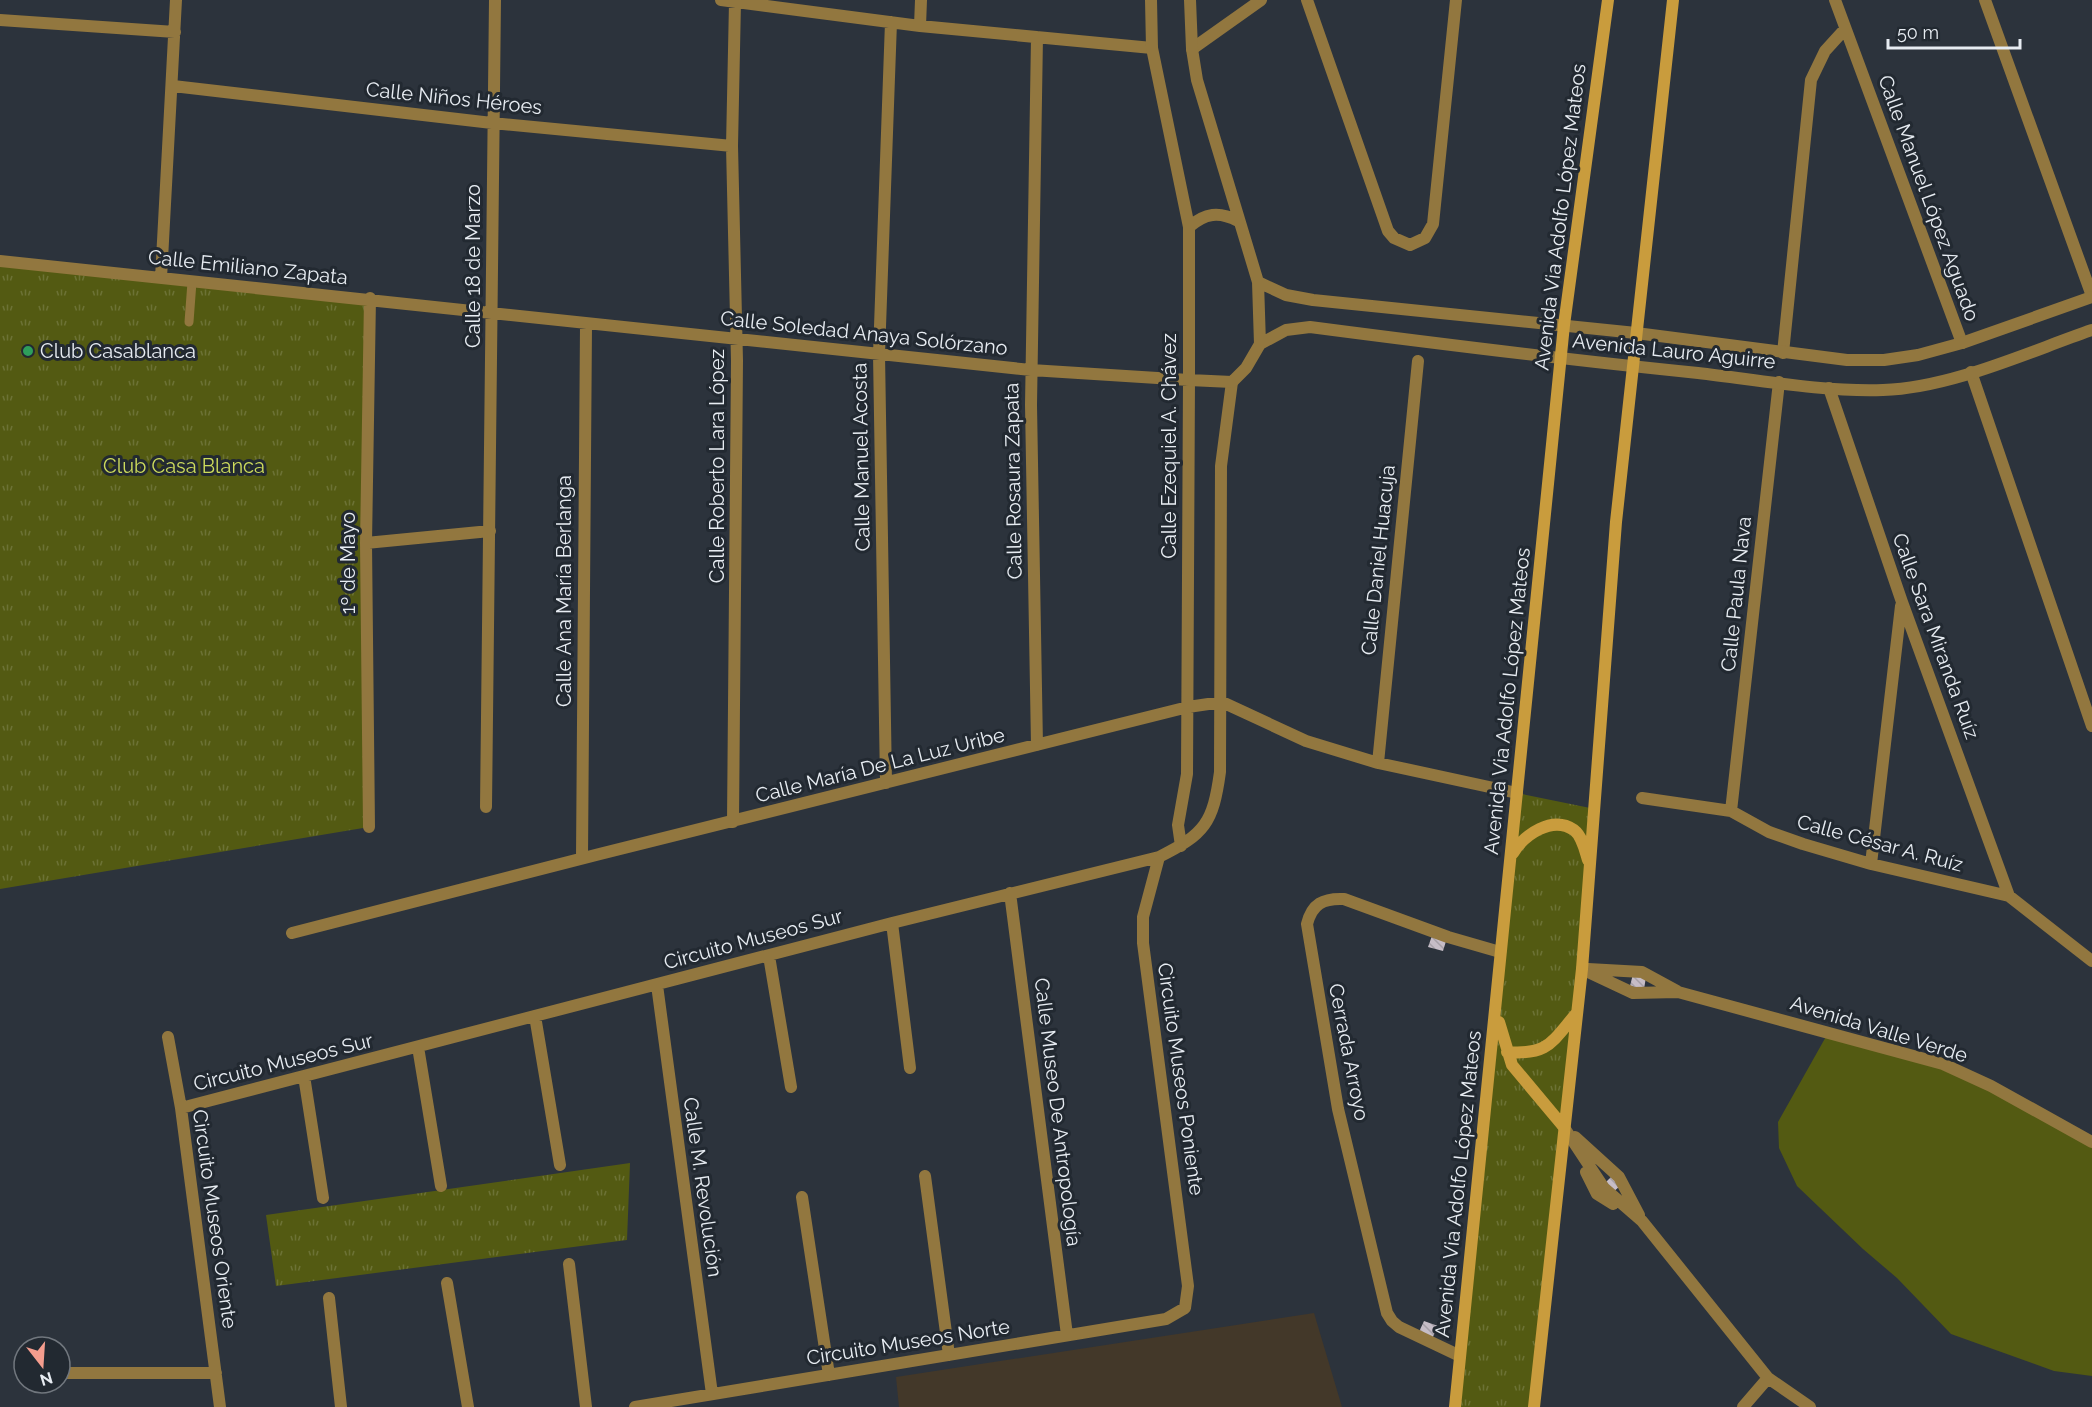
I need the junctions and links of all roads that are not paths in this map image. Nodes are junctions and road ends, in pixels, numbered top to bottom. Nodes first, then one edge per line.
1 (176, 0) edge
2 (495, 0) edge
3 (722, 0) edge
4 (921, 0) edge
5 (1151, 0) edge
6 (1190, 0) edge
7 (1261, 0) edge
8 (1307, 0) edge
9 (1456, 0) edge
10 (1608, 0) edge
11 (1673, 0) edge
12 (1835, 0) edge
13 (1985, 0) edge
14 (735, 2) junction
15 (0, 20) edge
16 (891, 22) junction
17 (920, 26) junction
18 (1845, 29) junction
19 (175, 32) junction
20 (1037, 37) junction
21 (1152, 48) junction
22 (1192, 49) junction
23 (173, 86) junction
24 (492, 123) junction
25 (732, 146) junction
26 (1238, 221) junction
27 (1188, 227) junction
28 (0, 261) edge
29 (161, 279) junction
30 (192, 282) junction
31 (1258, 282) junction
32 (2092, 296) edge
33 (370, 298) junction
34 (493, 314) junction
35 (189, 322) dead end
36 (586, 325) junction
37 (1564, 326) junction
38 (2092, 330) edge
39 (1636, 333) junction
40 (737, 340) junction
41 (1962, 343) junction
42 (1260, 344) junction
43 (1783, 353) junction
44 (879, 354) junction
45 (1560, 359) junction
46 (1418, 361) dead end
47 (1632, 367) junction
48 (1032, 370) junction
49 (1971, 372) junction
50 (1189, 380) junction
51 (1232, 382) junction
52 (1779, 382) junction
53 (1829, 388) junction
54 (490, 531) junction
55 (366, 543) junction
56 (1902, 602) junction
57 (1222, 702) junction
58 (1188, 707) junction
59 (2092, 726) edge
60 (1037, 745) junction
61 (1378, 763) junction
62 (886, 783) junction
63 (1517, 793) junction
64 (1642, 798) dead end
65 (486, 807) dead end
66 (1731, 811) junction
67 (734, 822) junction
68 (369, 827) dead end
69 (1181, 846) junction
70 (1511, 855) junction
71 (582, 857) junction
72 (1160, 857) junction
73 (1871, 864) junction
74 (1590, 870) junction
75 (1010, 893) junction
76 (2008, 896) junction
77 (892, 923) junction
78 (292, 933) dead end
79 (1500, 952) junction
80 (769, 956) junction
81 (2092, 961) edge
82 (1582, 969) junction
83 (657, 985) junction
84 (1678, 992) junction
85 (1496, 1006) junction
86 (1577, 1013) junction
87 (536, 1016) junction
88 (168, 1037) dead end
89 (418, 1047) junction
90 (1507, 1052) junction
91 (910, 1068) dead end
92 (304, 1076) junction
93 (791, 1087) dead end
94 (181, 1108) junction
95 (1563, 1126) junction
96 (2092, 1142) edge
97 (560, 1165) dead end
98 (925, 1176) dead end
99 (441, 1186) dead end
100 (802, 1197) dead end
101 (323, 1198) dead end
102 (1642, 1221) junction
103 (569, 1264) dead end
104 (447, 1283) dead end
105 (329, 1298) dead end
106 (1185, 1308) joint
107 (1067, 1335) junction
108 (949, 1355) junction
109 (1460, 1356) junction
110 (72, 1373) edge
111 (216, 1373) junction
112 (829, 1375) junction
113 (1768, 1378) junction
114 (712, 1394) junction
115 (220, 1407) edge
116 (341, 1407) edge
117 (468, 1407) edge
118 (586, 1407) edge
119 (635, 1407) edge
120 (1455, 1407) edge
121 (1534, 1407) edge
122 (1743, 1407) edge
123 (1810, 1407) edge

1 - 19 street
2 - 24 street, Calle 18 de Marzo
3 - 14 street
4 - 17 street
5 - 21 street, Calle Ezequiel A. Chávez
6 - 22 street
7 - 22 street
8 - 9 street
10 - 37 main road, Avenida Via Adolfo López Mateos
11 - 39 main road
12 - 18 street, Calle Manuel López Aguado
13 - 32 street
14 - 16 street
14 - 25 street, Calle Roberto Lara López
15 - 19 street
16 - 17 street
16 - 44 street, Calle Manuel Acosta
17 - 20 street
18 - 41 street, Calle Manuel López Aguado
18 - 43 street
19 - 23 street
20 - 21 street
20 - 48 street, Calle Rosaura Zapata
21 - 27 street, Calle Ezequiel A. Chávez
22 - 26 street
23 - 24 street, Calle Niños Héroes
23 - 29 street
24 - 25 street, Calle Niños Héroes
24 - 34 street, Calle 18 de Marzo
25 - 40 street, Calle Roberto Lara López
26 - 27 street
26 - 31 street
27 - 50 street, Calle Ezequiel A. Chávez
28 - 29 street, Calle Emiliano Zapata
29 - 30 street, Calle Emiliano Zapata
30 - 33 street, Calle Emiliano Zapata
30 - 35 lane
31 - 37 street, Avenida Lauro Aguirre
31 - 42 street
32 - 41 street, Avenida Lauro Aguirre
33 - 34 street, Calle Emiliano Zapata
33 - 55 street, 1º de Mayo
34 - 36 street, Calle Soledad Anaya Solórzano
34 - 54 street, Calle 18 de Marzo
36 - 40 street, Calle Soledad Anaya Solórzano
36 - 71 street, Calle Ana María Berlanga
37 - 39 street, Avenida Lauro Aguirre
37 - 45 main road, Avenida Via Adolfo López Mateos
38 - 49 street, Avenida Lauro Aguirre
39 - 43 street, Avenida Lauro Aguirre
39 - 47 main road
40 - 44 street, Calle Soledad Anaya Solórzano
40 - 67 street, Calle Roberto Lara López
41 - 43 street, Avenida Lauro Aguirre
42 - 45 street, Avenida Lauro Aguirre
42 - 51 street
44 - 48 street, Calle Soledad Anaya Solórzano
44 - 62 street, Calle Manuel Acosta
45 - 47 street, Avenida Lauro Aguirre
45 - 63 main road, Avenida Via Adolfo López Mateos
46 - 61 street, Calle Daniel Huacuja
47 - 52 street, Avenida Lauro Aguirre
47 - 74 main road
48 - 50 street, Calle Soledad Anaya Solórzano
48 - 60 street, Calle Rosaura Zapata
49 - 53 street, Avenida Lauro Aguirre
49 - 59 street
50 - 51 street, Calle Soledad Anaya Solórzano
50 - 58 street, Calle Ezequiel A. Chávez
51 - 57 street
52 - 53 street, Avenida Lauro Aguirre
52 - 66 street, Calle Paula Nava
53 - 56 street, Calle Sara Miranda Ruíz
54 - 55 street
54 - 65 street, Calle 18 de Marzo
55 - 68 street, 1º de Mayo
56 - 73 street
56 - 76 street, Calle Sara Miranda Ruíz
57 - 58 street
57 - 61 street
57 - 69 street, Circuito Museos Sur
58 - 60 street, Calle María De La Luz Uribe
58 - 69 street, Calle Ezequiel A. Chávez
60 - 62 street, Calle María De La Luz Uribe
61 - 63 street
62 - 67 street, Calle María De La Luz Uribe
63 - 70 main road, Avenida Via Adolfo López Mateos
64 - 66 street, Calle César A. Ruíz
66 - 73 street, Calle César A. Ruíz
67 - 71 street, Calle María De La Luz Uribe
69 - 72 street, Circuito Museos Sur
70 - 74 main road
70 - 79 main road, Avenida Via Adolfo López Mateos
71 - 78 street, Calle María De La Luz Uribe
72 - 75 street, Circuito Museos Sur
72 - 106 street, Circuito Museos Poniente
73 - 76 street, Calle César A. Ruíz
74 - 82 main road
75 - 77 street, Circuito Museos Sur
75 - 107 street, Calle Museo De Antropología
76 - 81 street, Calle César A. Ruíz
77 - 80 street, Circuito Museos Sur
77 - 91 street
79 - 85 main road, Avenida Via Adolfo López Mateos
79 - 109 street, Cerrada Arroyo
80 - 83 street, Circuito Museos Sur
80 - 93 street
82 - 84 street
82 - 84 street, Avenida Valle Verde
82 - 86 main road
83 - 87 street, Circuito Museos Sur
83 - 114 street, Calle M. Revolución
84 - 96 street, Avenida Valle Verde
85 - 90 main road
85 - 109 main road, Avenida Via Adolfo López Mateos
86 - 90 main road
86 - 95 main road
87 - 89 street, Circuito Museos Sur
87 - 97 street
88 - 94 street, Circuito Museos Oriente
89 - 92 street, Circuito Museos Sur
89 - 99 street
90 - 95 main road
92 - 94 street, Circuito Museos Sur
92 - 101 street
94 - 111 street, Circuito Museos Oriente
95 - 102 street
95 - 102 street
95 - 121 main road
98 - 108 street
100 - 112 street
102 - 113 street
103 - 118 street
104 - 117 street
105 - 116 street
106 - 107 street, Circuito Museos Norte
107 - 108 street, Circuito Museos Norte
108 - 112 street, Circuito Museos Norte
109 - 120 main road, Avenida Via Adolfo López Mateos
110 - 111 street
111 - 115 street, Circuito Museos Oriente
112 - 114 street, Circuito Museos Norte
113 - 122 street
113 - 123 street
114 - 119 street, Circuito Museos Norte

